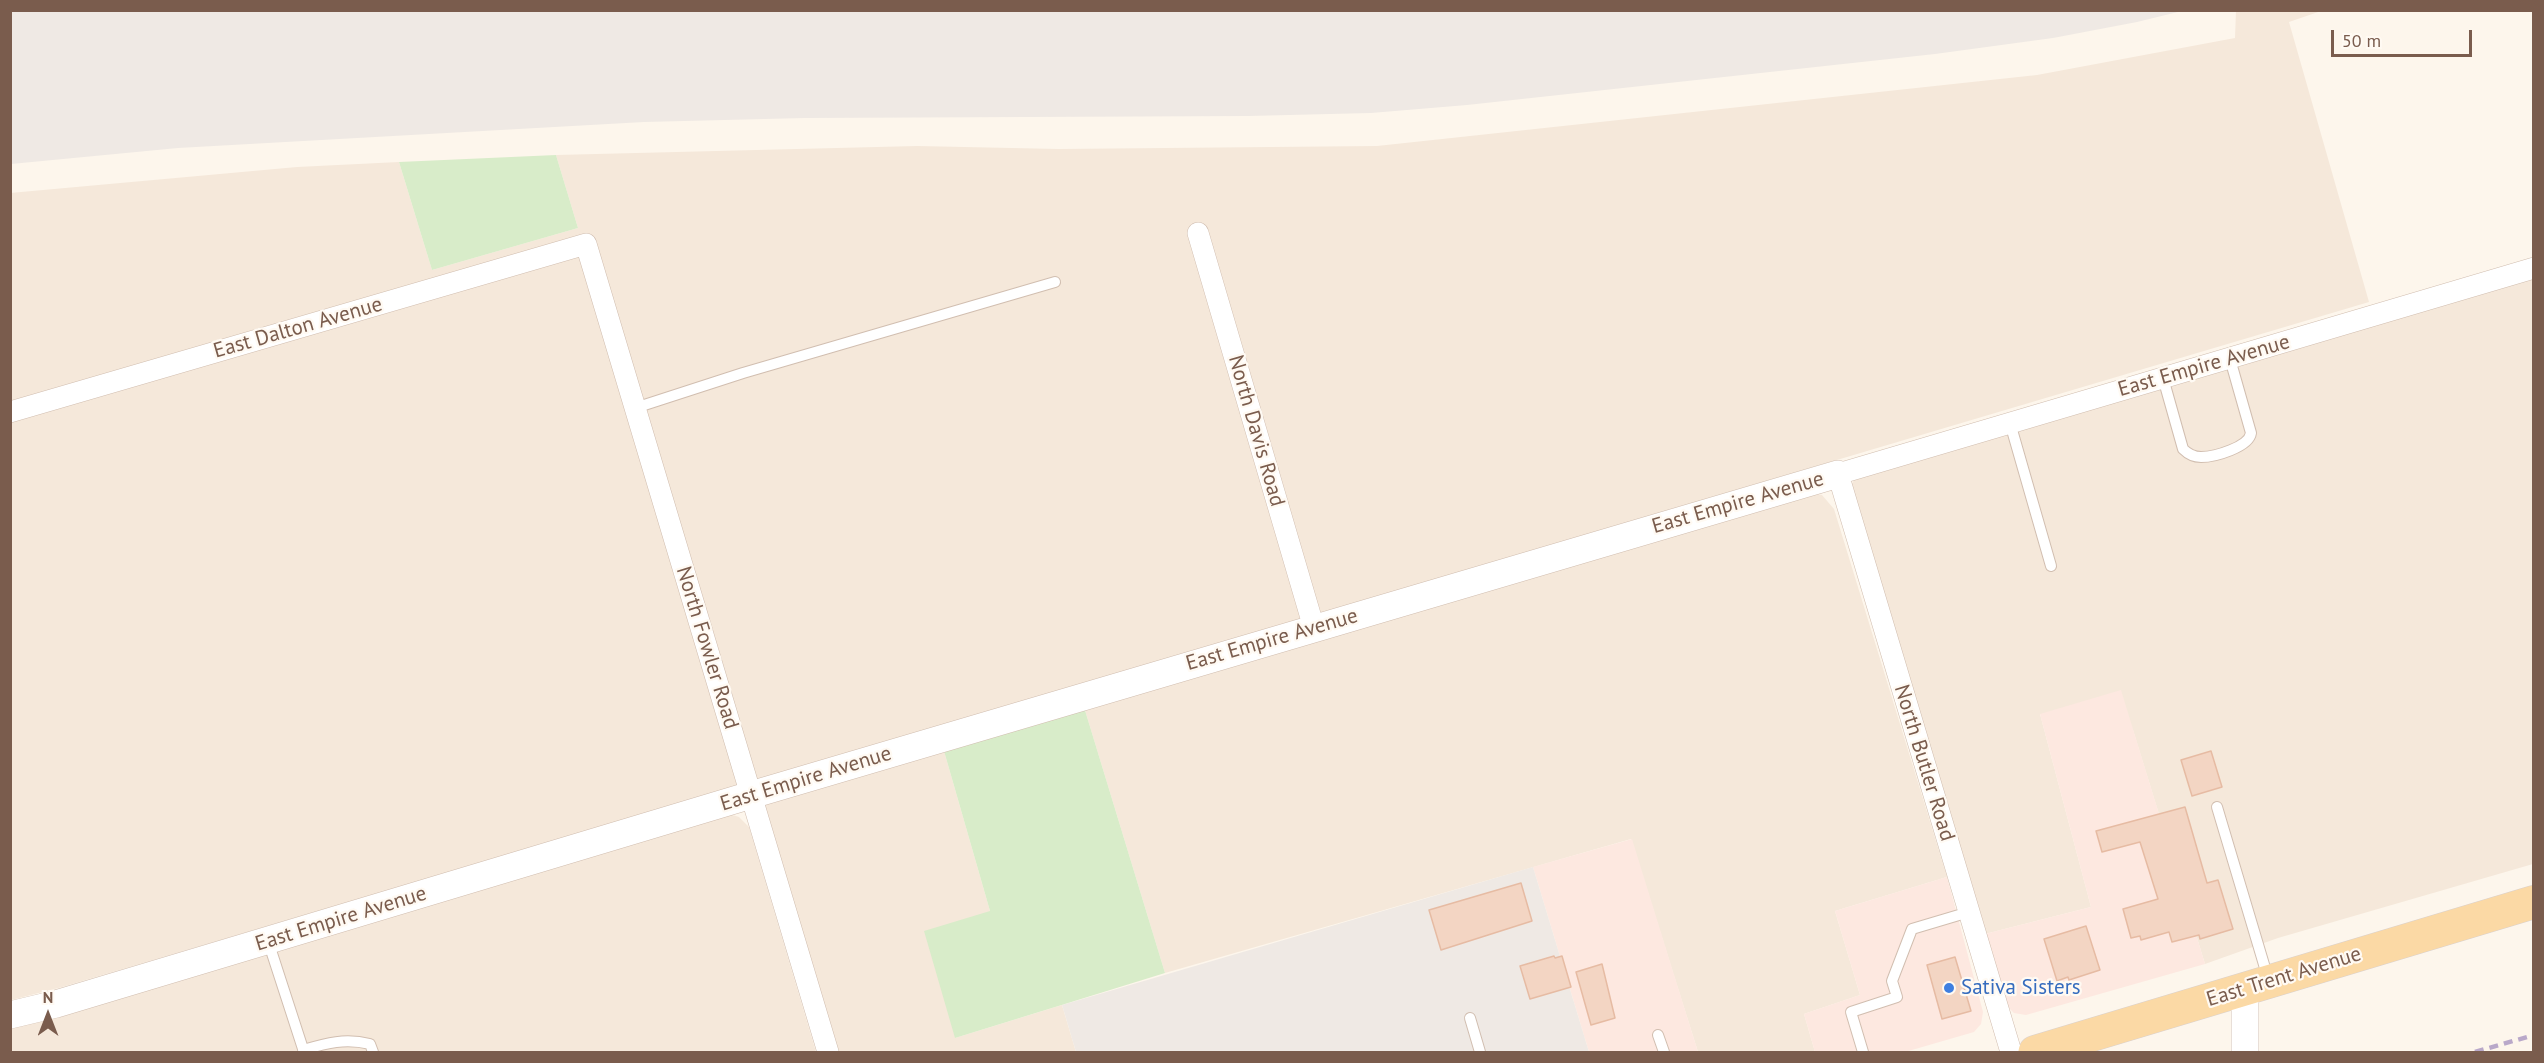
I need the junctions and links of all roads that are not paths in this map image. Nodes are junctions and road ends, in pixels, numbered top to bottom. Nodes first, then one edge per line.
1 (1198, 233) dead end
2 (586, 244) joint
3 (2534, 268) edge
4 (1055, 282) dead end
5 (2230, 359) junction
6 (2163, 378) junction
7 (635, 408) junction
8 (10, 412) edge
9 (2010, 423) junction
10 (1838, 474) junction
11 (2051, 566) dead end
12 (1314, 628) junction
13 (751, 795) junction
14 (2217, 807) dead end
15 (2534, 902) edge
16 (1969, 912) junction
17 (268, 941) junction
18 (2257, 985) junction
19 (10, 1015) edge
20 (1470, 1018) dead end
21 (1658, 1035) dead end
22 (303, 1051) edge
23 (373, 1053) edge
24 (828, 1053) edge
25 (1479, 1053) edge
26 (1664, 1053) edge
27 (1863, 1053) edge
28 (2011, 1053) edge
29 (2035, 1053) edge
30 (2245, 1053) edge

1 - 12 street, North Davis Road
2 - 7 street, North Fowler Road
2 - 8 street, East Dalton Avenue
3 - 5 street, East Empire Avenue
4 - 7 lane
5 - 6 street, East Empire Avenue
5 - 6 lane
6 - 9 street, East Empire Avenue
7 - 13 street, North Fowler Road
9 - 10 street, East Empire Avenue
9 - 11 lane
10 - 12 street, East Empire Avenue
10 - 16 street, North Butler Road
12 - 13 street, East Empire Avenue
13 - 17 street, East Empire Avenue
13 - 24 street, North Fowler Road
14 - 18 lane
15 - 18 main road, East Trent Avenue
16 - 27 lane
16 - 28 street, North Butler Road
17 - 19 street, East Empire Avenue
17 - 22 lane
18 - 29 main road, East Trent Avenue
18 - 30 street
20 - 25 lane
21 - 26 lane
22 - 23 lane

